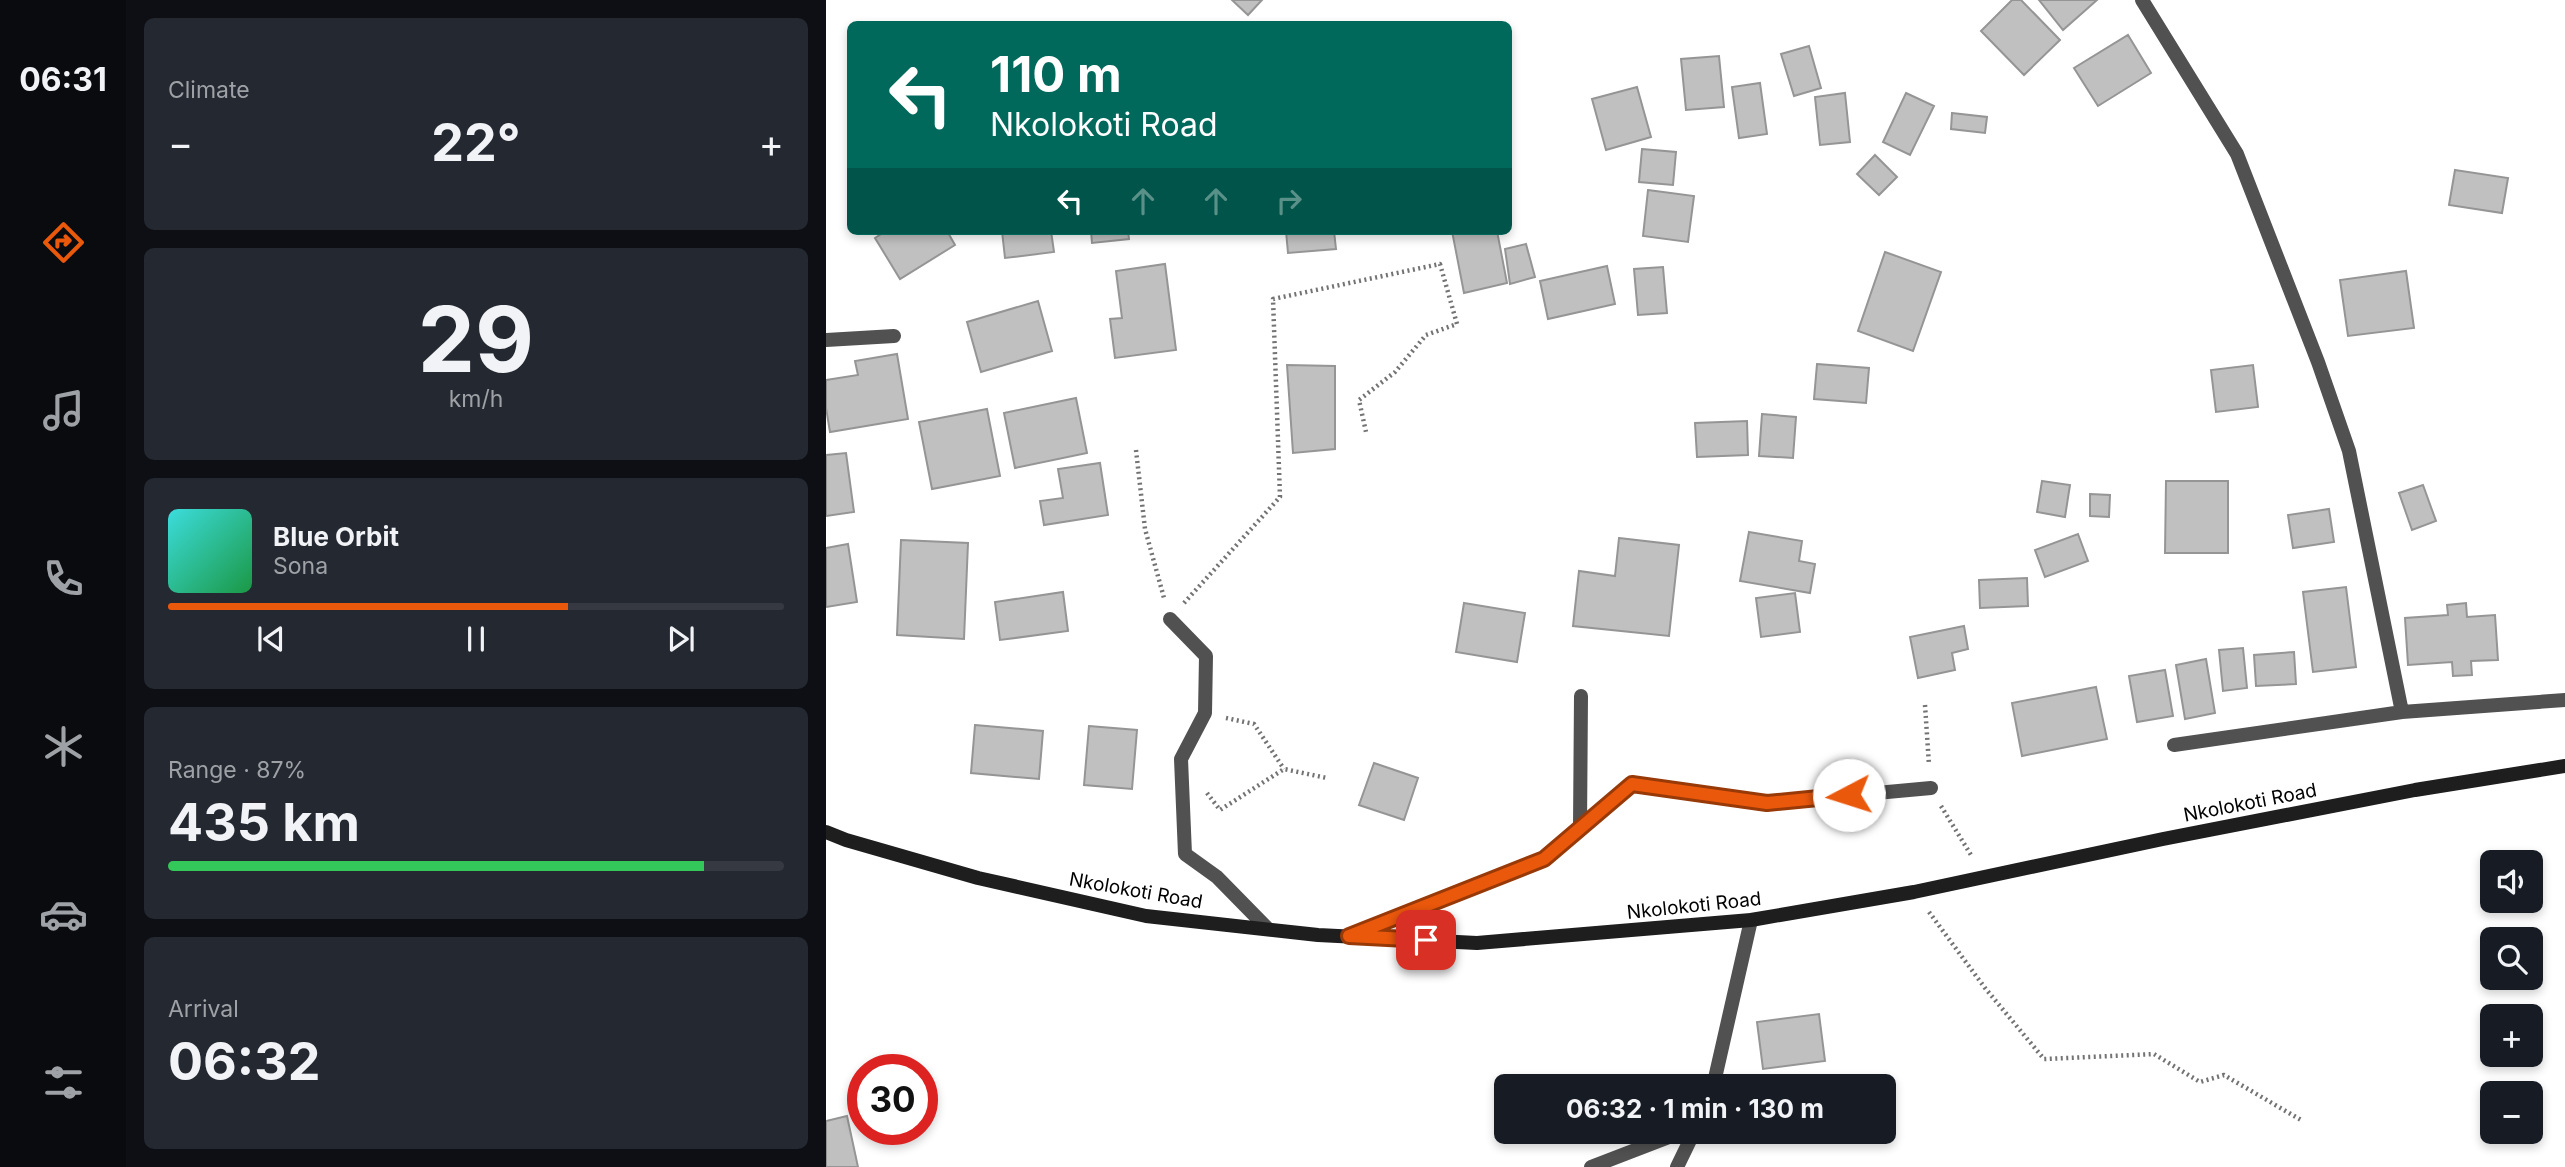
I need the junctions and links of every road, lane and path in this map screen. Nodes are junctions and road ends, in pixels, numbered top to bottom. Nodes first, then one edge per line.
1 (2142, 0) edge
2 (894, 336) dead end
3 (826, 340) edge
4 (1366, 432) dead end
5 (1136, 450) dead end
6 (1170, 619) junction
7 (1581, 696) dead end
8 (2565, 700) edge
9 (2402, 712) junction
10 (1205, 713) junction
11 (2174, 744) dead end
12 (1181, 759) junction
13 (2565, 766) edge
14 (1284, 769) junction
15 (1327, 778) dead end
16 (1931, 788) dead end
17 (1580, 827) junction
18 (826, 832) edge
19 (1914, 892) junction
20 (1751, 920) junction
21 (1268, 929) junction
22 (1349, 936) junction
23 (1716, 1074) edge
24 (2301, 1121) dead end
25 (1651, 1144) edge
26 (1689, 1144) edge
27 (1591, 1167) edge
28 (1678, 1167) edge

1 - 9 street
2 - 3 street
4 - 6 path
5 - 6 path
6 - 10 street
7 - 17 street
8 - 9 street
9 - 11 street
10 - 12 street
10 - 14 path
12 - 14 path
12 - 21 street
13 - 19 main road, Nkolokoti Road
14 - 15 path
16 - 17 street
17 - 22 street
18 - 21 main road, Nkolokoti Road
19 - 20 main road, Nkolokoti Road
19 - 24 path
20 - 22 main road, Nkolokoti Road
20 - 23 street
21 - 22 main road, Nkolokoti Road
25 - 27 street
26 - 28 street

